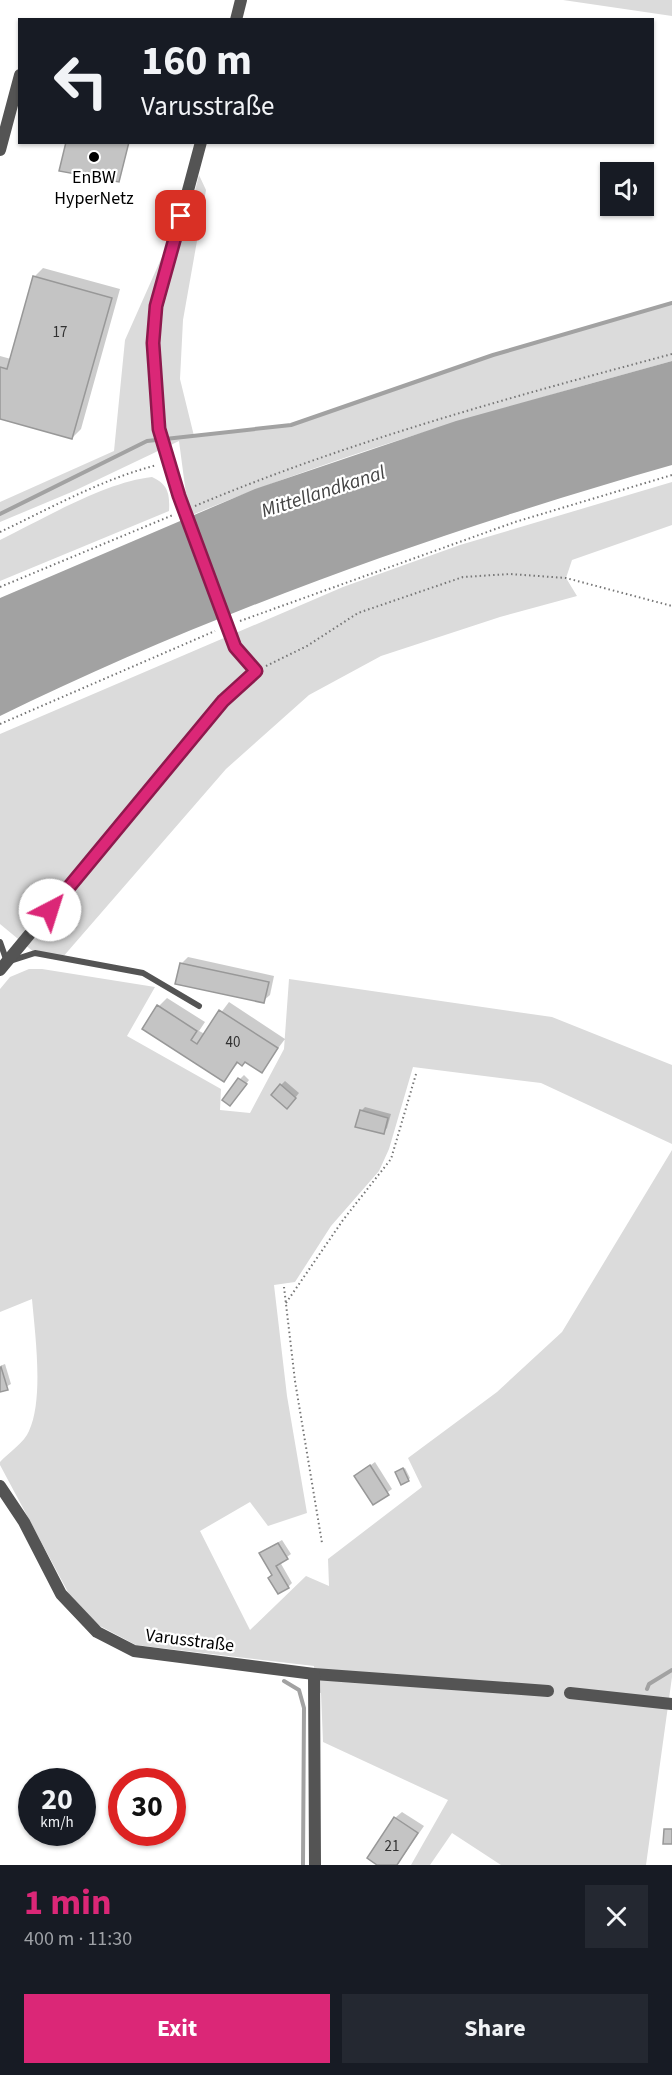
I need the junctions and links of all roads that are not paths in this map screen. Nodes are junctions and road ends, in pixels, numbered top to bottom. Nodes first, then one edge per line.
1 (242, 0) edge
2 (237, 18) edge
3 (18, 82) edge
4 (200, 144) edge
5 (0, 150) edge
6 (0, 942) edge
7 (3, 966) edge
8 (199, 1006) dead end
9 (0, 1486) edge
10 (314, 1674) junction
11 (548, 1691) dead end
12 (570, 1693) dead end
13 (672, 1704) edge
14 (315, 1865) edge

1 - 2 street
3 - 5 street
4 - 7 street, bridge
6 - 7 lane
7 - 8 lane
9 - 10 street, Varusstraße
10 - 11 street, Varusstraße
10 - 14 street
12 - 13 street

